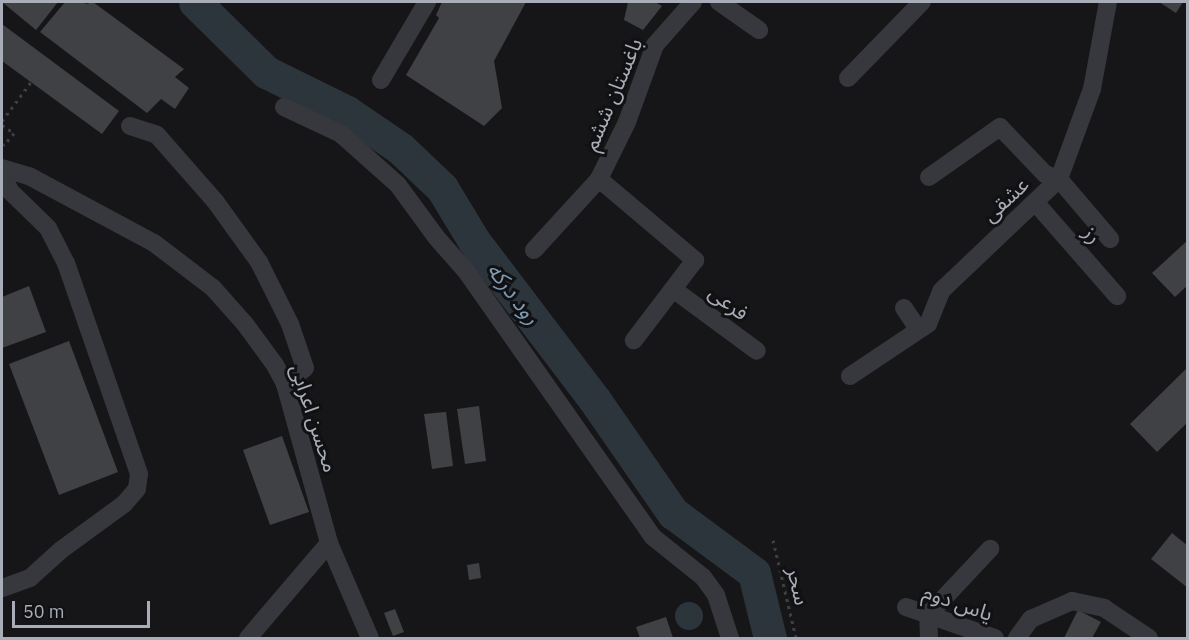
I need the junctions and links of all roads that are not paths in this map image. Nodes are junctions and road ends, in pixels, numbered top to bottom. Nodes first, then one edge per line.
1 (427, 2) edge
2 (693, 2) edge
3 (719, 2) edge
4 (922, 2) edge
5 (1108, 2) edge
6 (759, 30) dead end
7 (848, 78) dead end
8 (381, 80) dead end
9 (284, 107) dead end
10 (130, 126) dead end
11 (2, 168) edge
12 (2, 173) edge
13 (928, 177) dead end
14 (599, 179) junction
15 (1059, 179) junction
16 (1035, 202) junction
17 (1110, 239) dead end
18 (534, 250) dead end
19 (674, 289) junction
20 (1117, 296) dead end
21 (904, 308) dead end
22 (918, 329) junction
23 (634, 340) dead end
24 (757, 351) dead end
25 (850, 376) dead end
26 (285, 384) junction
27 (329, 543) junction
28 (990, 549) dead end
29 (2, 588) edge
30 (906, 607) dead end
31 (928, 615) junction
32 (248, 639) edge
33 (370, 639) edge
34 (730, 639) edge
35 (929, 639) edge
36 (995, 639) edge
37 (1017, 639) edge
38 (1149, 639) edge

1 - 8 street
2 - 14 street, باغستان ششم
3 - 6 street
4 - 7 street
5 - 15 street, عشقی
9 - 34 street
10 - 26 street
11 - 26 street, محسن اعرابی
12 - 29 street
13 - 15 street
14 - 18 street, باغستان ششم
14 - 19 street, باغستان ششم
15 - 16 street, عشقی
15 - 17 street
16 - 20 street, رز
16 - 22 street, عشقی
19 - 23 street, باغستان ششم
19 - 24 street, فرعی
21 - 22 street
22 - 25 street, عشقی
26 - 27 street, محسن اعرابی
27 - 32 street
27 - 33 street, محسن اعرابی
28 - 31 street
30 - 31 street, یاس دوم
31 - 35 street
31 - 36 street, یاس دوم
37 - 38 street

